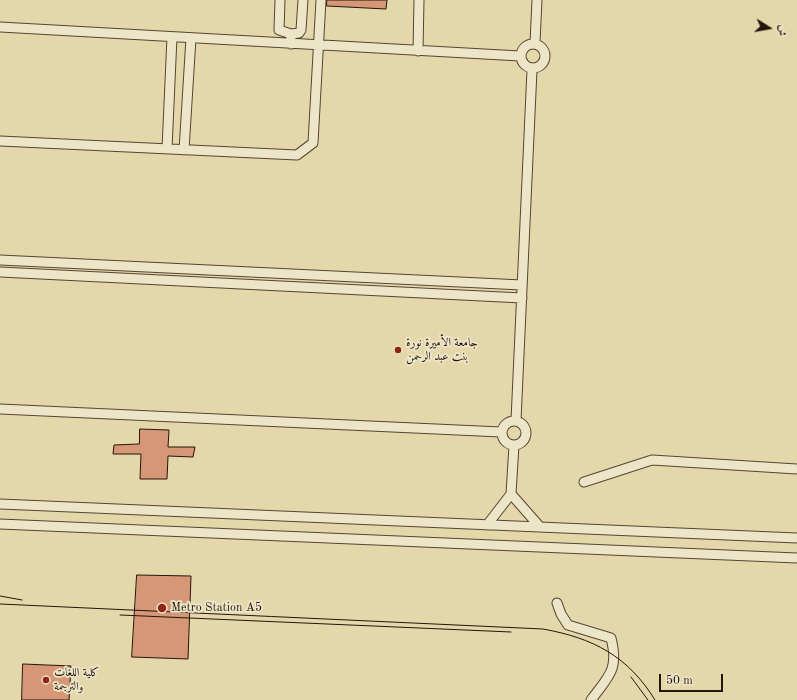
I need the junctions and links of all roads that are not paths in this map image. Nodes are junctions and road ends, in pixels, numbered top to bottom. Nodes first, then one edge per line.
1 (280, 0) edge
2 (303, 0) edge
3 (321, 0) edge
4 (419, 0) edge
5 (537, 0) edge
6 (0, 27) edge
7 (291, 34) junction
8 (172, 37) junction
9 (191, 38) junction
10 (291, 44) junction
11 (535, 44) junction
12 (318, 45) junction
13 (418, 51) junction
14 (520, 56) junction
15 (532, 70) junction
16 (0, 141) edge
17 (167, 149) junction
18 (184, 150) junction
19 (0, 260) edge
20 (0, 272) edge
21 (522, 285) junction
22 (522, 298) junction
23 (0, 409) edge
24 (516, 420) junction
25 (501, 432) junction
26 (514, 445) junction
27 (797, 469) edge
28 (584, 482) dead end
29 (511, 494) junction
30 (0, 504) edge
31 (0, 524) edge
32 (487, 525) junction
33 (540, 527) junction
34 (797, 538) edge
35 (797, 558) edge
36 (558, 603) dead end
37 (591, 700) edge

1 - 7 street
2 - 7 street
3 - 12 street
4 - 13 street
5 - 11 street
6 - 8 street
7 - 10 street
8 - 9 street
8 - 17 street
9 - 10 street
9 - 18 street
10 - 12 street
11 - 14 street
11 - 15 street
12 - 13 street
12 - 18 street
13 - 14 street
14 - 15 street
15 - 21 street
16 - 17 street
17 - 18 street
19 - 21 street
20 - 22 street
21 - 22 street
22 - 24 street
23 - 25 street
24 - 25 street
24 - 26 street
25 - 26 street
26 - 29 street
27 - 28 street
29 - 32 street
29 - 33 street
30 - 32 street
31 - 35 street
32 - 33 street
33 - 34 street
36 - 37 street

